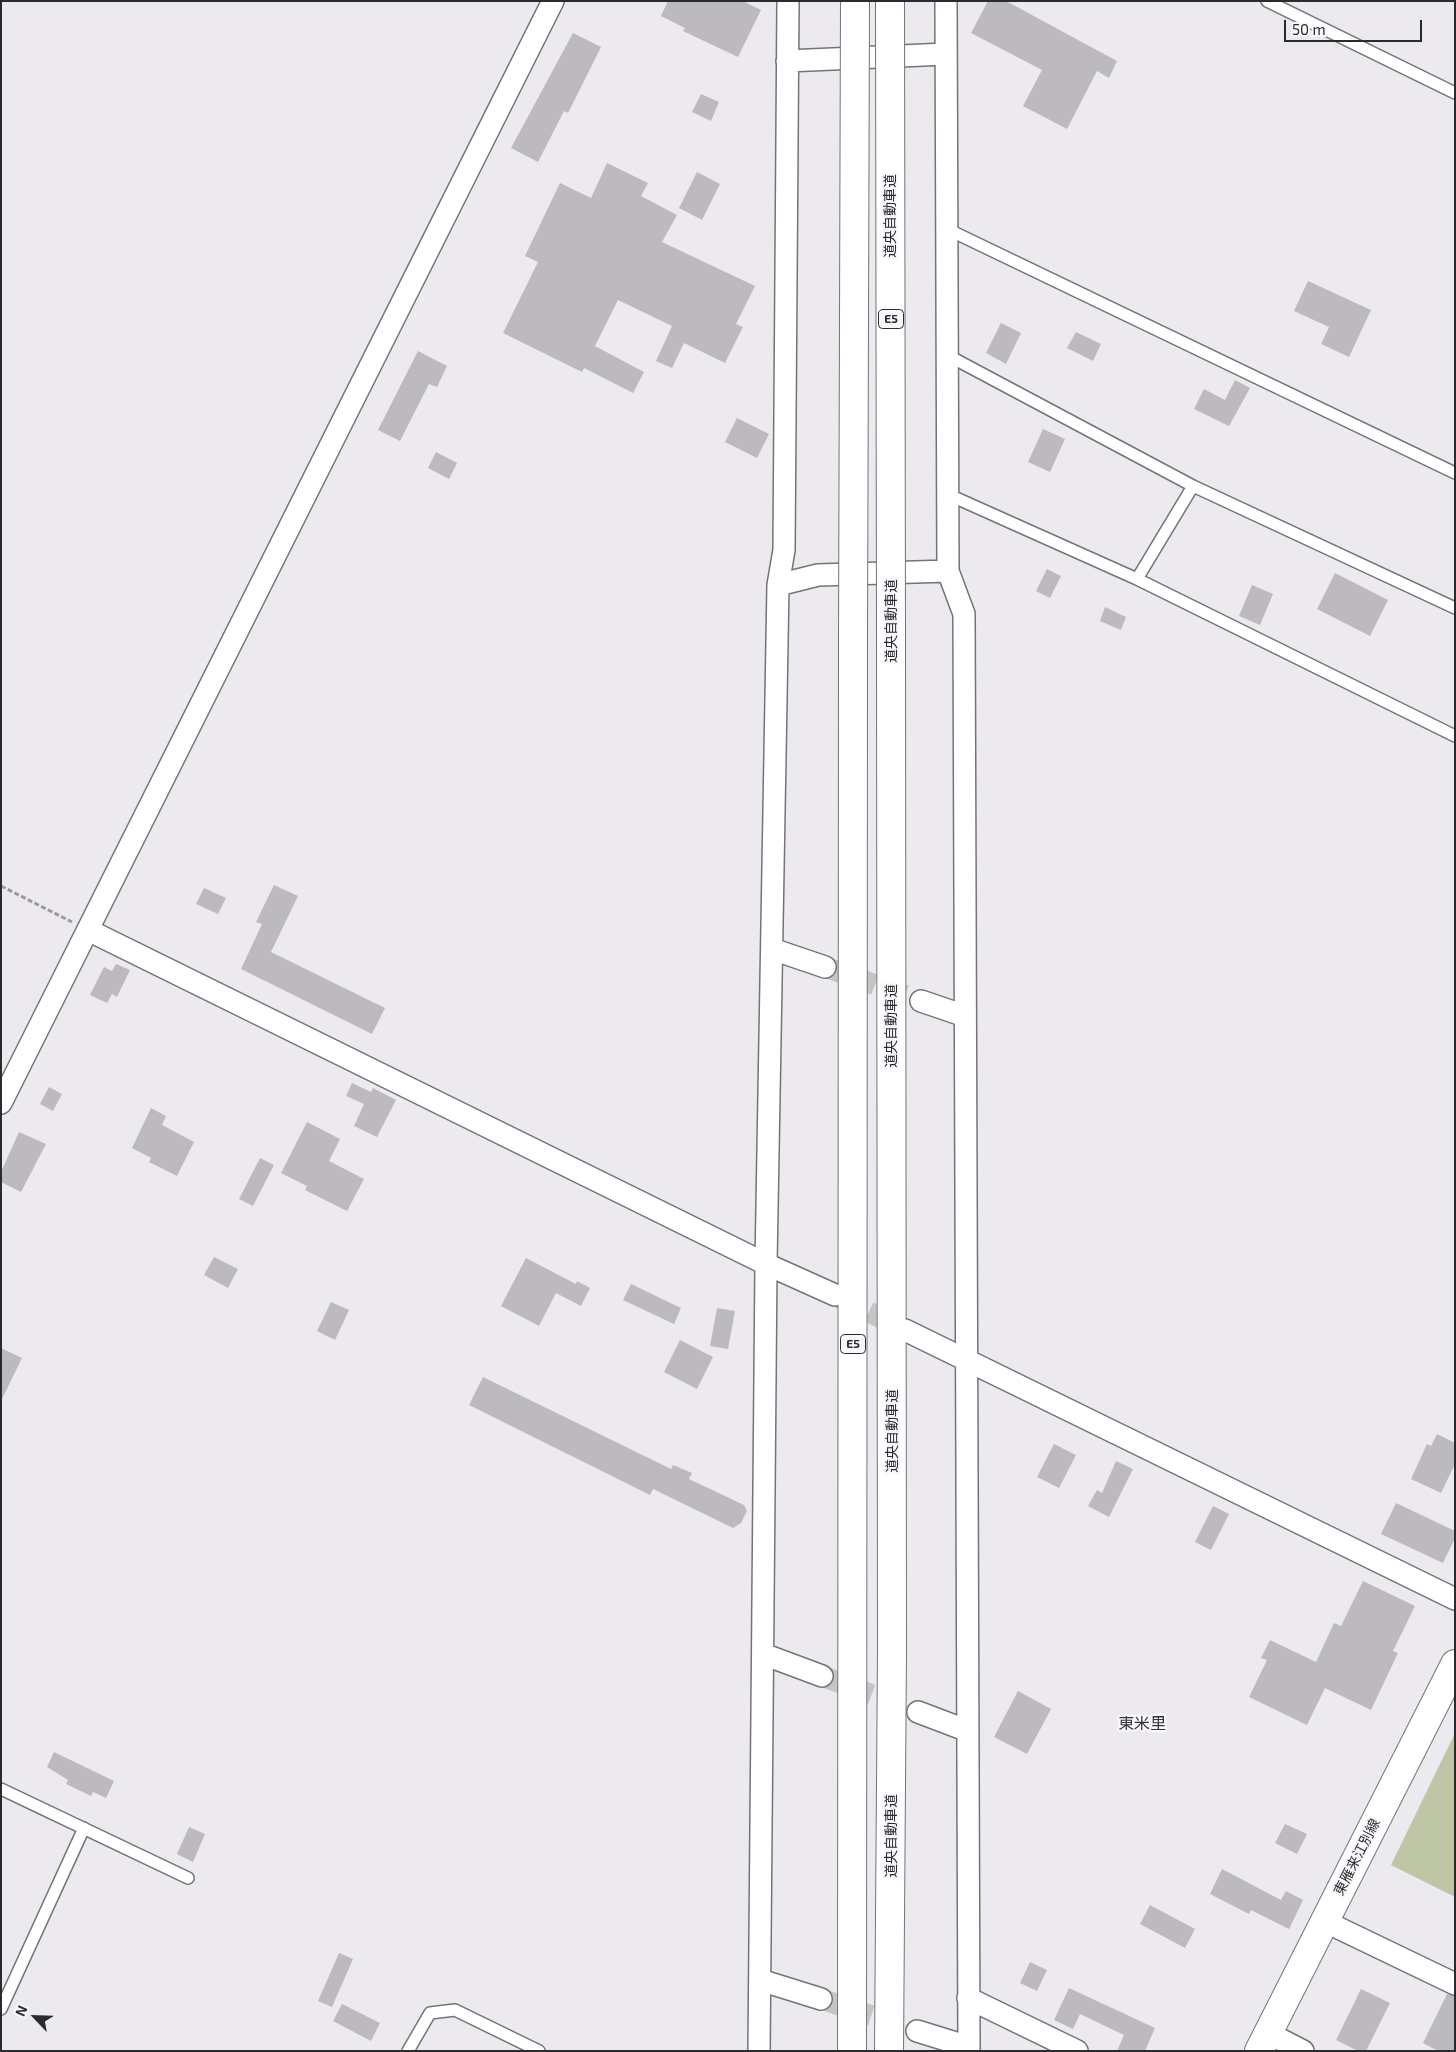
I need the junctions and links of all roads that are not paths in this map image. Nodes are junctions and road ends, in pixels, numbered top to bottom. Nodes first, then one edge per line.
1 (553, 1) edge
2 (788, 1) edge
3 (855, 1) edge
4 (890, 1) edge
5 (946, 1) edge
6 (1267, 1) edge
7 (946, 54) junction
8 (787, 61) junction
9 (1455, 93) edge
10 (946, 229) junction
11 (947, 355) junction
12 (1455, 473) edge
13 (1194, 486) junction
14 (948, 494) junction
15 (948, 571) junction
16 (1138, 579) junction
17 (778, 585) junction
18 (1455, 608) edge
19 (1455, 736) edge
20 (88, 930) junction
21 (772, 948) junction
22 (825, 967) tunnel mouth
23 (921, 1001) tunnel mouth
24 (965, 1016) junction
25 (1, 1103) edge
26 (766, 1264) junction
27 (835, 1295) tunnel mouth
28 (905, 1330) tunnel mouth
29 (966, 1361) junction
30 (1455, 1600) edge
31 (763, 1654) junction
32 (1455, 1664) edge
33 (822, 1676) tunnel mouth
34 (918, 1712) tunnel mouth
35 (968, 1731) junction
36 (1, 1789) edge
37 (84, 1828) junction
38 (188, 1878) dead end
39 (1324, 1921) junction
40 (760, 1980) junction
41 (1455, 1984) edge
42 (968, 1998) junction
43 (821, 1999) tunnel mouth
44 (1, 2009) edge
45 (917, 2030) tunnel mouth
46 (1264, 2042) edge
47 (969, 2049) edge
48 (408, 2051) edge
49 (539, 2051) edge
50 (759, 2051) edge
51 (852, 2051) edge
52 (889, 2051) edge
53 (1077, 2051) edge
54 (1303, 2051) edge

1 - 20 street
2 - 8 street
3 - 51 main road, E5, bridge
4 - 52 main road, 道央自動車道 / E5, bridge
5 - 7 street
6 - 9 lane
7 - 8 street
7 - 10 street
8 - 17 street
10 - 11 street
10 - 12 lane
11 - 13 lane
11 - 14 street
13 - 16 lane
13 - 18 lane
14 - 15 street
14 - 16 lane
15 - 17 street
15 - 24 street
16 - 19 lane
17 - 21 street
20 - 25 street
20 - 26 street
21 - 22 street
21 - 26 street
23 - 24 street
24 - 29 street
26 - 27 street
26 - 31 street
28 - 29 street
29 - 30 street
29 - 35 street
31 - 33 street
31 - 40 street
32 - 39 main road, 東雁来江別線
34 - 35 street
35 - 42 street
36 - 37 lane
37 - 38 lane
37 - 44 lane
39 - 41 street
39 - 46 main road, 東雁来江別線
40 - 43 street
40 - 50 street
42 - 47 street
42 - 53 street
45 - 47 street
46 - 54 street
48 - 49 lane

